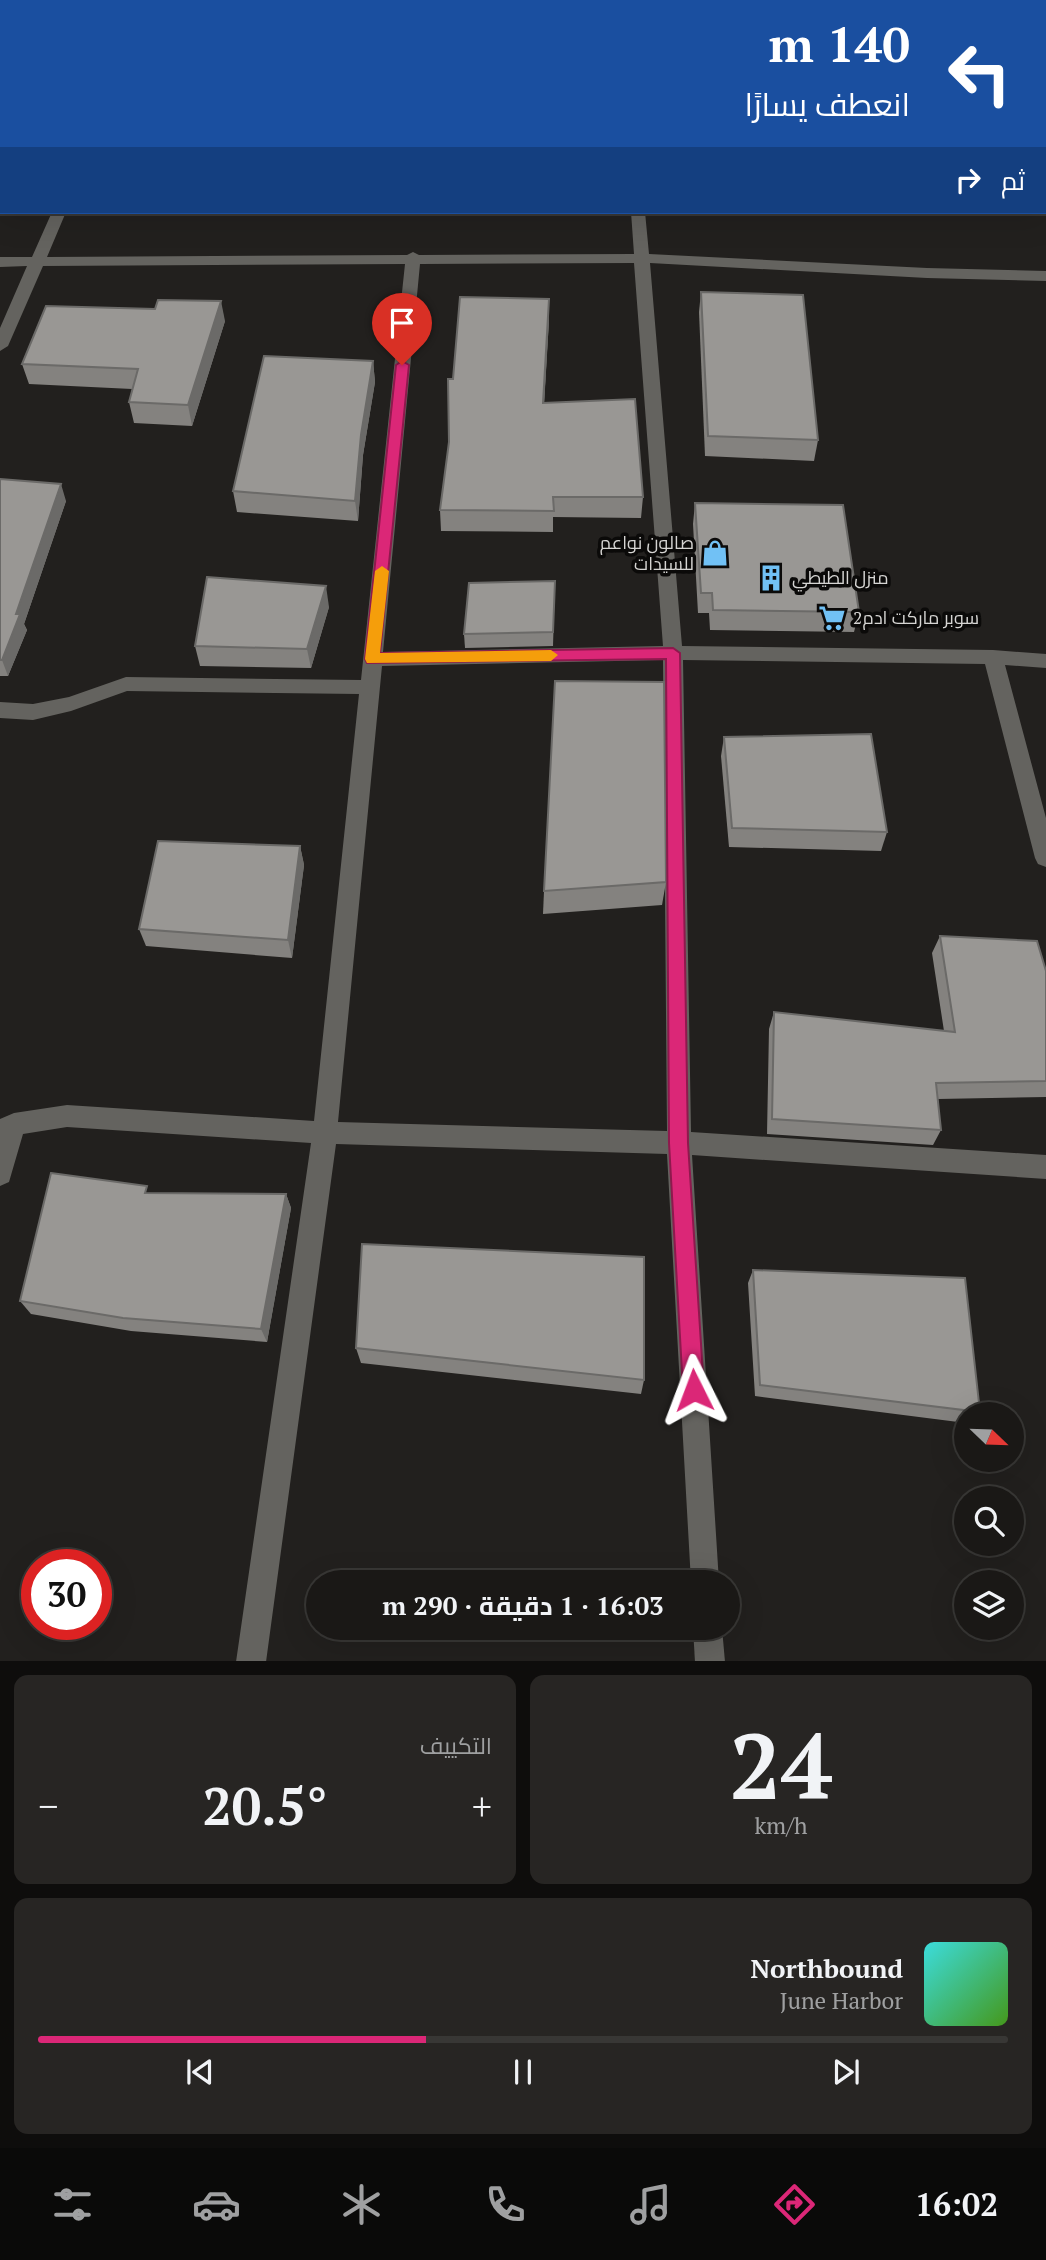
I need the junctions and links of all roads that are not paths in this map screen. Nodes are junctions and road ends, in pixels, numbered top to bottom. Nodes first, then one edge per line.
1 (58, 214) edge
2 (638, 214) edge
3 (413, 257) junction
4 (642, 258) junction
5 (0, 262) edge
6 (38, 263) junction
7 (1046, 276) edge
8 (0, 346) edge
9 (673, 653) junction
10 (993, 657) junction
11 (373, 659) junction
12 (1046, 661) edge
13 (370, 687) junction
14 (0, 710) edge
15 (1046, 858) edge
16 (7, 1127) edge
17 (325, 1133) junction
18 (679, 1143) junction
19 (1046, 1167) edge
20 (0, 1174) edge
21 (704, 1570) edge
22 (709, 1640) edge
23 (251, 1661) edge
24 (710, 1661) edge

1 - 6 street
2 - 4 street
3 - 4 street
3 - 6 street
3 - 11 street
4 - 7 street
4 - 9 street
5 - 6 street
6 - 8 street
9 - 10 street
9 - 11 street
9 - 18 street
10 - 12 street
10 - 15 street
11 - 13 street
13 - 14 street
13 - 17 street
16 - 17 street
16 - 20 street
17 - 18 street
17 - 23 street
18 - 19 street
18 - 21 street
22 - 24 street

